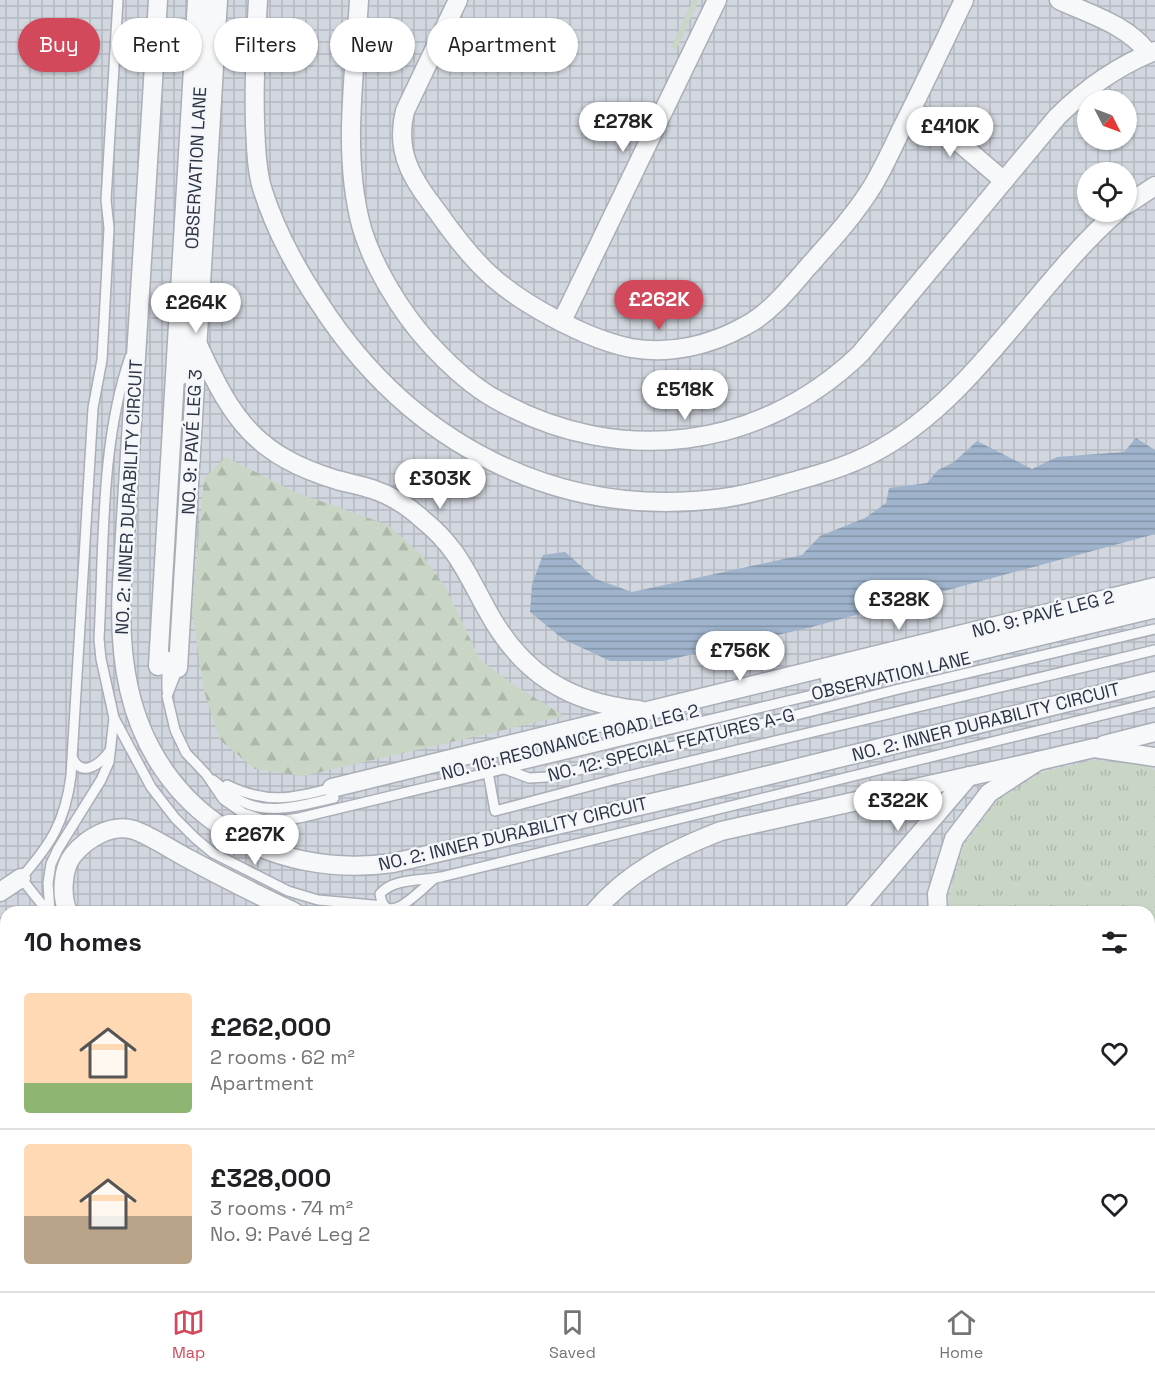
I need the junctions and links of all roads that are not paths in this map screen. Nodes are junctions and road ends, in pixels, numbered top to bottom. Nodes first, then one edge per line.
1 (118, 0) edge
2 (158, 0) edge
3 (197, 0) edge
4 (206, 0) edge
5 (218, 0) edge
6 (258, 0) edge
7 (359, 0) edge
8 (458, 0) edge
9 (717, 0) edge
10 (964, 0) edge
11 (1059, 0) edge
12 (1152, 52) edge
13 (911, 111) junction
14 (1004, 181) junction
15 (1155, 186) edge
16 (1137, 198) edge
17 (1107, 222) edge
18 (562, 321) junction
19 (136, 338) junction
20 (198, 343) junction
21 (1155, 587) edge
22 (1155, 601) edge
23 (1155, 614) edge
24 (1155, 629) edge
25 (1155, 650) edge
26 (158, 666) joint
27 (178, 668) joint
28 (1155, 681) edge
29 (167, 696) junction
30 (1155, 702) edge
31 (652, 711) junction
32 (114, 718) junction
33 (1155, 732) edge
34 (1094, 748) junction
35 (110, 750) junction
36 (1155, 757) edge
37 (73, 759) junction
38 (1038, 761) junction
39 (502, 769) junction
40 (488, 772) junction
41 (206, 774) junction
42 (969, 776) junction
43 (333, 793) junction
44 (21, 878) junction
45 (434, 879) junction
46 (0, 892) edge
47 (44, 906) edge
48 (49, 906) edge
49 (67, 906) edge
50 (282, 906) edge
51 (384, 906) joint
52 (400, 906) edge
53 (600, 906) edge
54 (858, 906) edge
55 (938, 906) edge

1 - 37 lane
2 - 19 street, NO. 2: INNER DURABILITY CIRCUIT
3 - 26 street
4 - 29 lane, OBSERVATION LANE
5 - 20 street, NO. 9: PAVÉ LEG 3
6 - 17 street
7 - 14 street
8 - 18 street
9 - 18 street
10 - 13 street
11 - 12 street
12 - 14 street
13 - 14 street
13 - 18 street
15 - 16 street
19 - 28 street, NO. 2: INNER DURABILITY CIRCUIT
19 - 32 lane
20 - 27 street, NO. 9: PAVÉ LEG 3
20 - 31 street
21 - 31 street, NO. 9: PAVÉ LEG 2
22 - 43 street, NO. 10: RESONANCE ROAD LEG 2
23 - 39 lane, OBSERVATION LANE
24 - 39 lane, NO. 12: SPECIAL FEATURES A-G
25 - 40 lane
26 - 29 lane
27 - 29 lane
29 - 41 lane, OBSERVATION LANE
30 - 45 lane
31 - 43 street, NO. 9: PAVÉ LEG 2
32 - 35 lane
32 - 51 lane
33 - 34 street
34 - 36 street
34 - 38 street
35 - 37 lane
35 - 48 lane
37 - 44 lane
38 - 42 street
38 - 55 street
39 - 40 lane, OBSERVATION LANE
40 - 41 lane, OBSERVATION LANE
41 - 43 lane
42 - 53 street
42 - 54 street
44 - 46 street
44 - 47 lane
45 - 51 lane
45 - 52 lane
49 - 50 street

